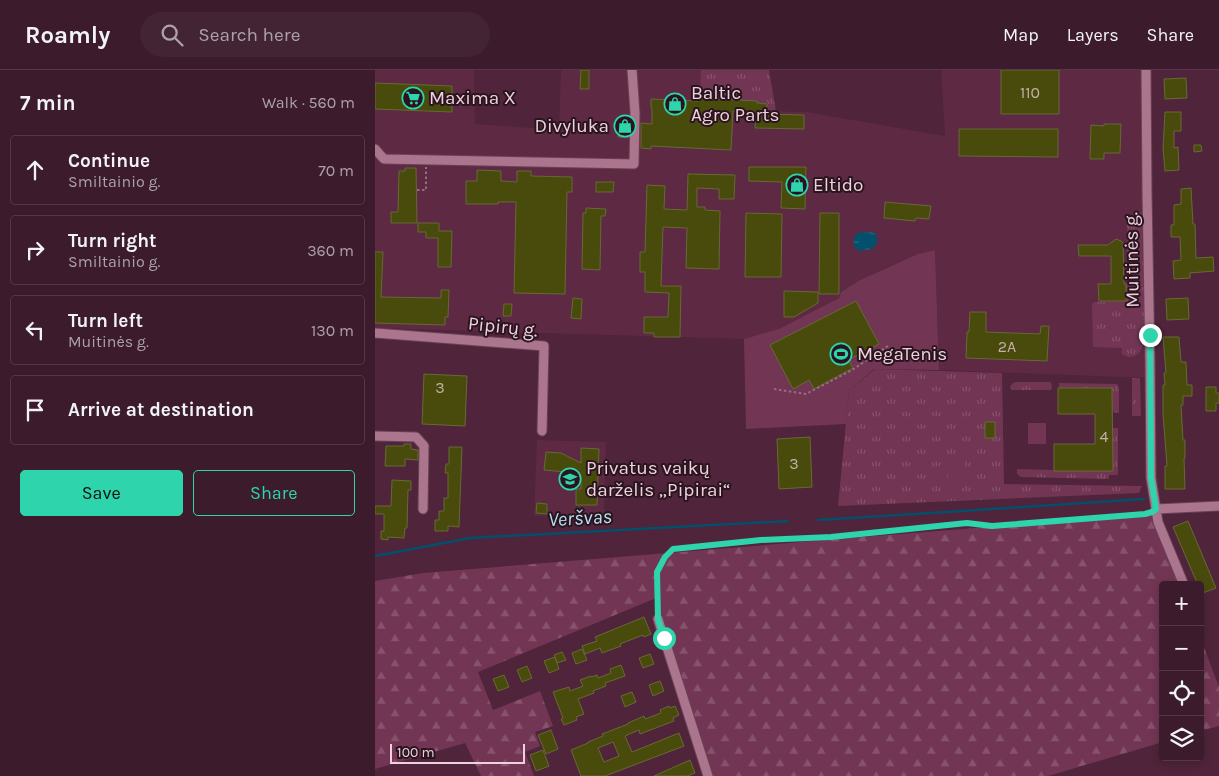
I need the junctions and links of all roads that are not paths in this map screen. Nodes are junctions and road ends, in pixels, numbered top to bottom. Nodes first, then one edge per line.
1 (633, 70) edge
2 (1147, 70) edge
3 (375, 149) edge
4 (375, 333) edge
5 (542, 431) dead end
6 (375, 436) edge
7 (1219, 506) edge
8 (423, 509) dead end
9 (1156, 509) junction
10 (1182, 581) edge
11 (658, 619) road end
12 (708, 776) edge

1 - 3 street
2 - 9 street, Muitinės g.
4 - 5 street, Pipirų g.
6 - 8 street
7 - 9 street
9 - 10 street, Muitinės g.
11 - 12 street

